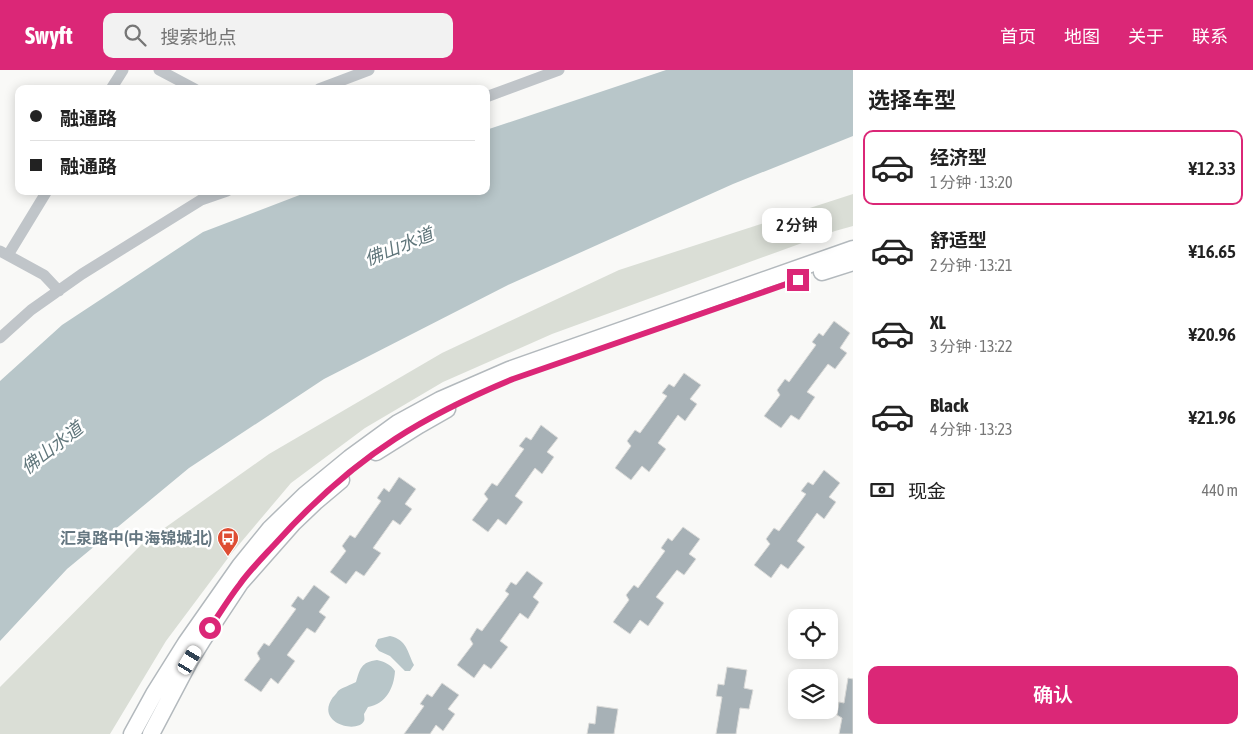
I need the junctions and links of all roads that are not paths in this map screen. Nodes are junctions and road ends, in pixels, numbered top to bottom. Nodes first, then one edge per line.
1 (122, 70) edge
2 (159, 70) edge
3 (369, 70) edge
4 (559, 70) edge
5 (113, 85) edge
6 (187, 85) edge
7 (330, 85) edge
8 (490, 96) edge
9 (44, 195) edge
10 (215, 195) edge
11 (853, 249) edge
12 (4, 253) edge
13 (853, 262) edge
14 (59, 291) junction
15 (0, 338) edge
16 (132, 734) edge
17 (151, 734) edge

1 - 5 street
2 - 6 street
3 - 7 street
4 - 8 street
9 - 12 street
10 - 14 street
11 - 16 main road
12 - 14 street
13 - 17 main road
14 - 15 street

